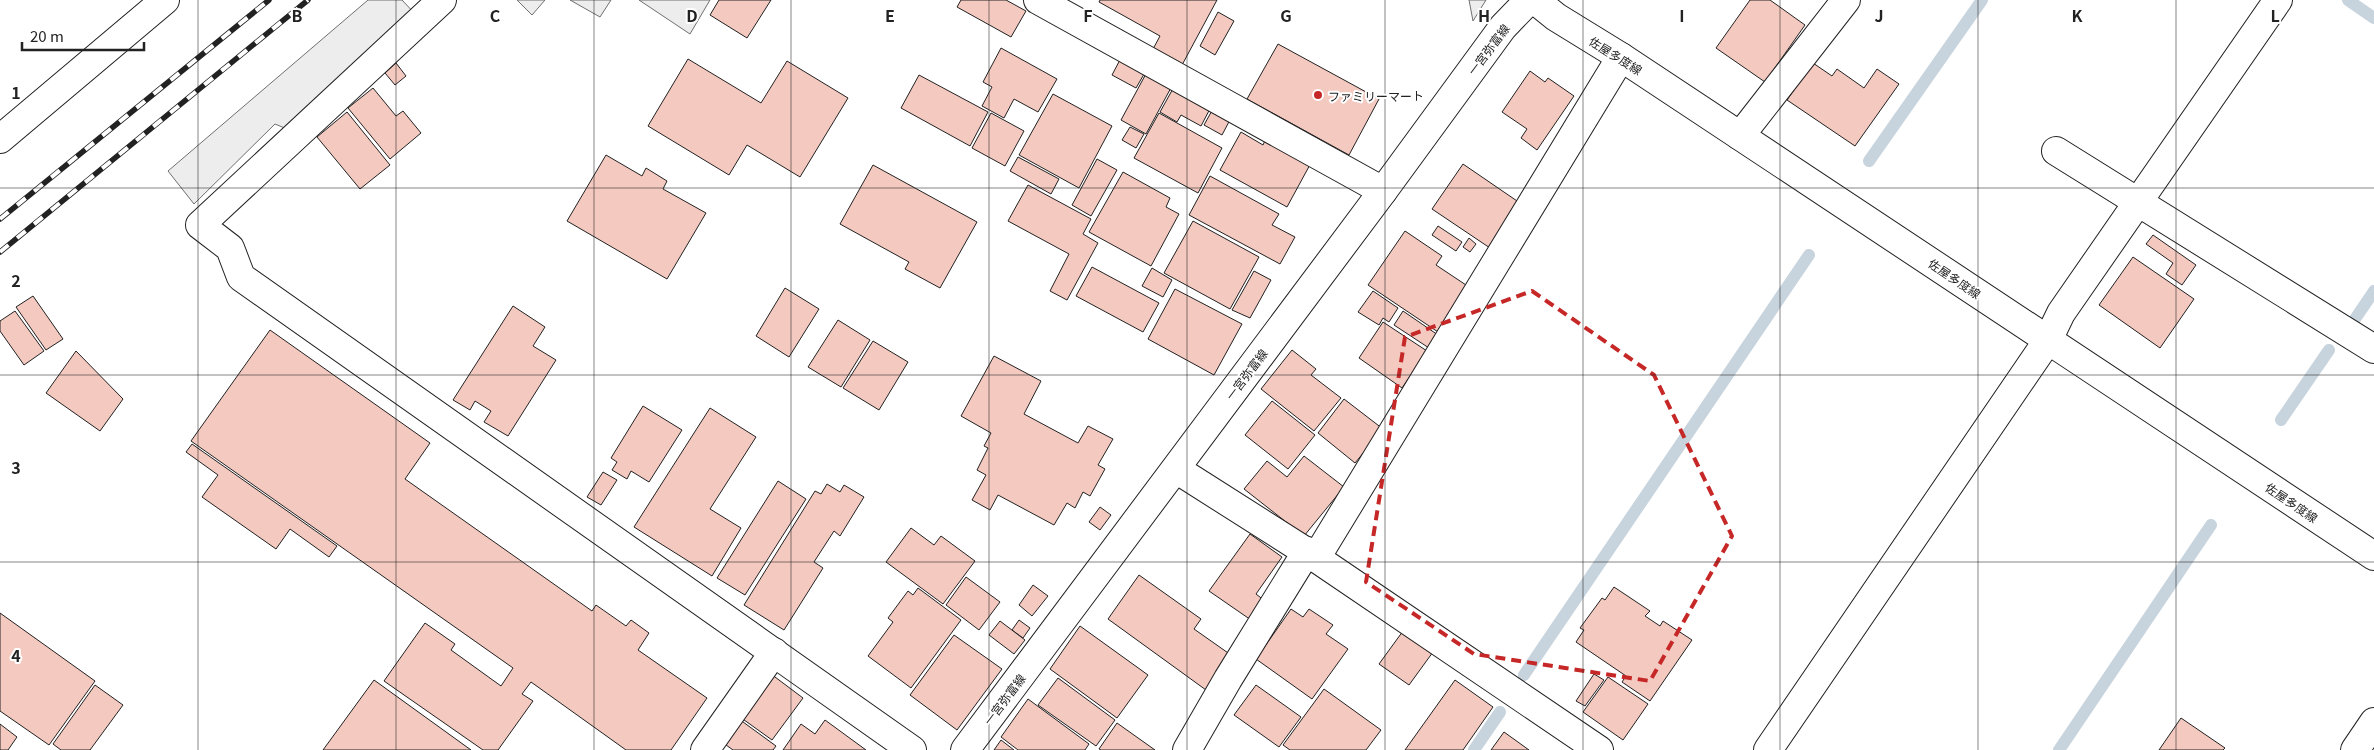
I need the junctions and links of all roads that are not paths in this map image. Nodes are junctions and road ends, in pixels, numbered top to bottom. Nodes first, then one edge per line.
1 (165, 0) edge
2 (442, 0) edge
3 (1038, 0) edge
4 (1529, 0) edge
5 (1536, 0) edge
6 (1846, 0) edge
7 (2278, 0) edge
8 (1621, 57) junction
9 (1740, 136) junction
10 (0, 139) edge
11 (2056, 152) dead end
12 (1383, 191) junction
13 (2138, 202) junction
14 (2048, 340) junction
15 (2374, 349) edge
16 (1176, 469) junction
17 (1311, 554) junction
18 (2374, 556) edge
19 (774, 652) junction
20 (2374, 722) edge
21 (705, 750) edge
22 (912, 750) edge
23 (966, 750) edge
24 (1187, 750) edge
25 (1599, 750) edge
26 (1768, 750) edge
27 (2355, 750) edge

1 - 10 street
2 - 19 street
3 - 12 street
4 - 12 street, 一宮弥富線
5 - 8 street, 佐屋多度線
6 - 9 street
7 - 13 street
8 - 9 street, 佐屋多度線
8 - 17 street
9 - 14 street, 佐屋多度線
11 - 13 street
12 - 16 street, 一宮弥富線
13 - 14 street
13 - 15 street
14 - 18 street, 佐屋多度線
14 - 26 street
16 - 17 street
16 - 23 street, 一宮弥富線
17 - 24 street
17 - 25 street
19 - 21 street
19 - 22 street
20 - 27 street

